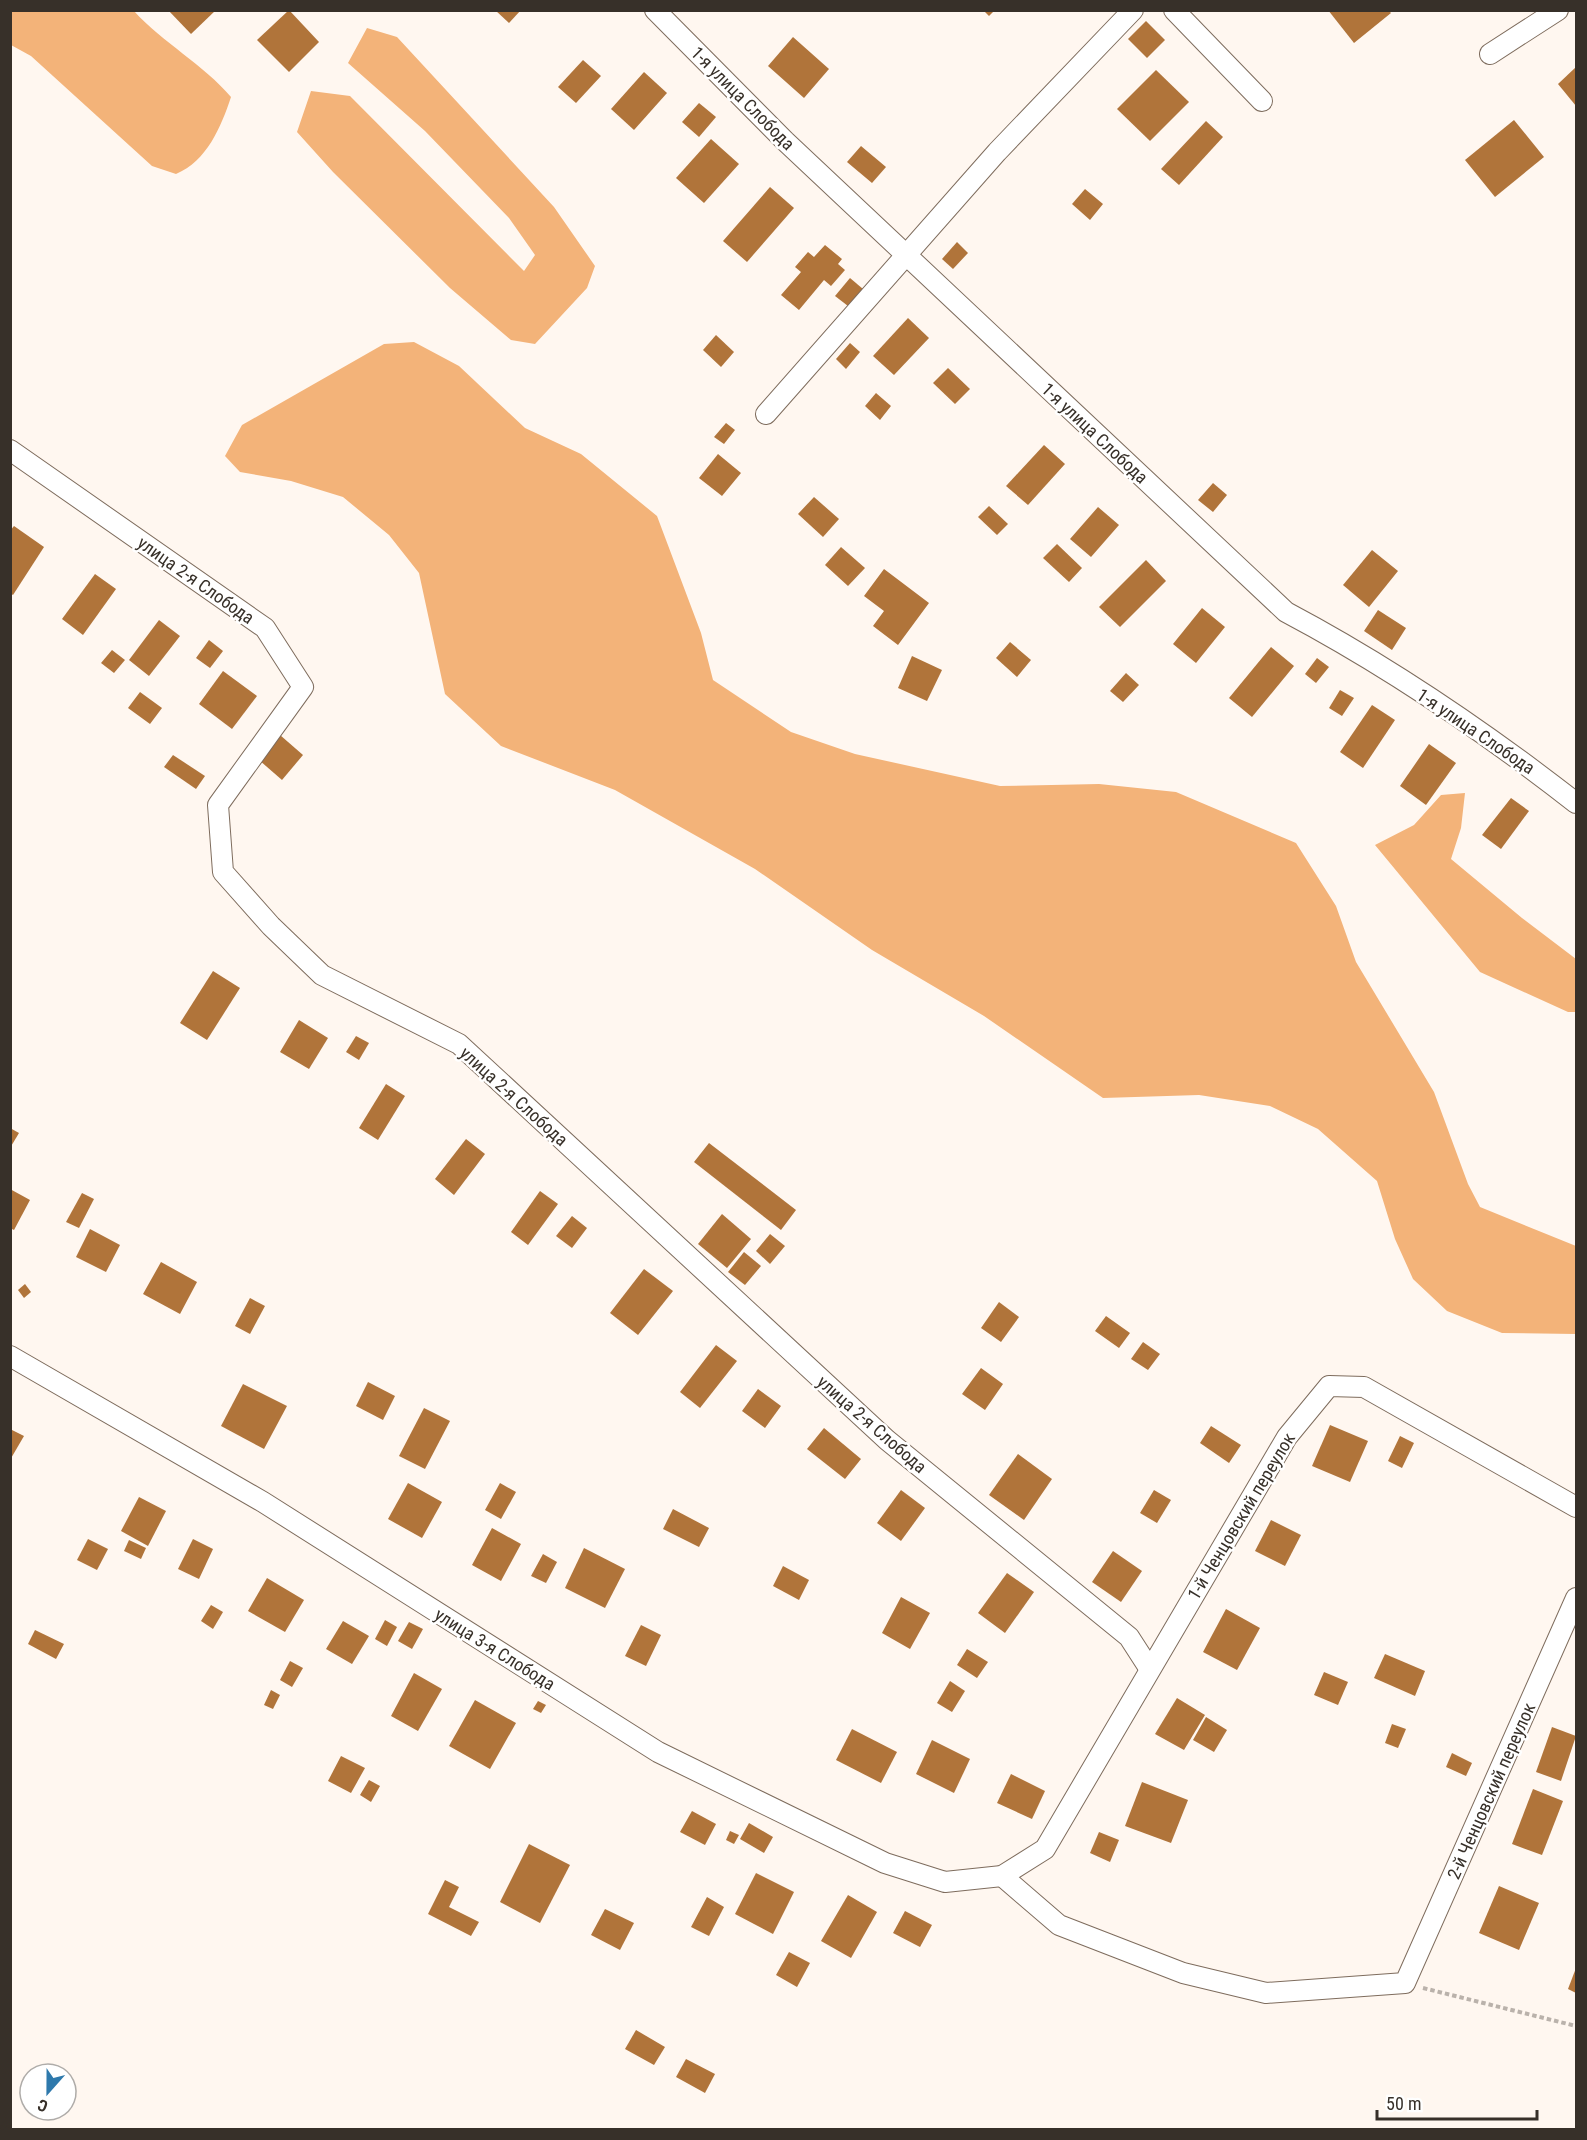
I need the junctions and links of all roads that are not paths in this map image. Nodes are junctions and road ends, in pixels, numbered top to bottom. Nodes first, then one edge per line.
1 (655, 10) edge
2 (1133, 10) edge
3 (1174, 10) edge
4 (1558, 10) edge
5 (1490, 54) dead end
6 (1262, 101) dead end
7 (907, 256) junction
8 (766, 414) dead end
9 (10, 450) edge
10 (1576, 803) edge
11 (10, 1356) edge
12 (1576, 1508) edge
13 (1576, 1598) edge
14 (1149, 1668) junction
15 (1002, 1876) junction

1 - 7 street, 1-я улица Слобода
2 - 7 street
3 - 6 street
4 - 5 street
7 - 8 street
7 - 10 street, 1-я улица Слобода
9 - 14 street, улица 2-я Слобода
11 - 15 street, улица 3-я Слобода
12 - 14 street, 1-й Ченцовский переулок
13 - 15 street, 2-й Ченцовский переулок
14 - 15 street, 1-й Ченцовский переулок

